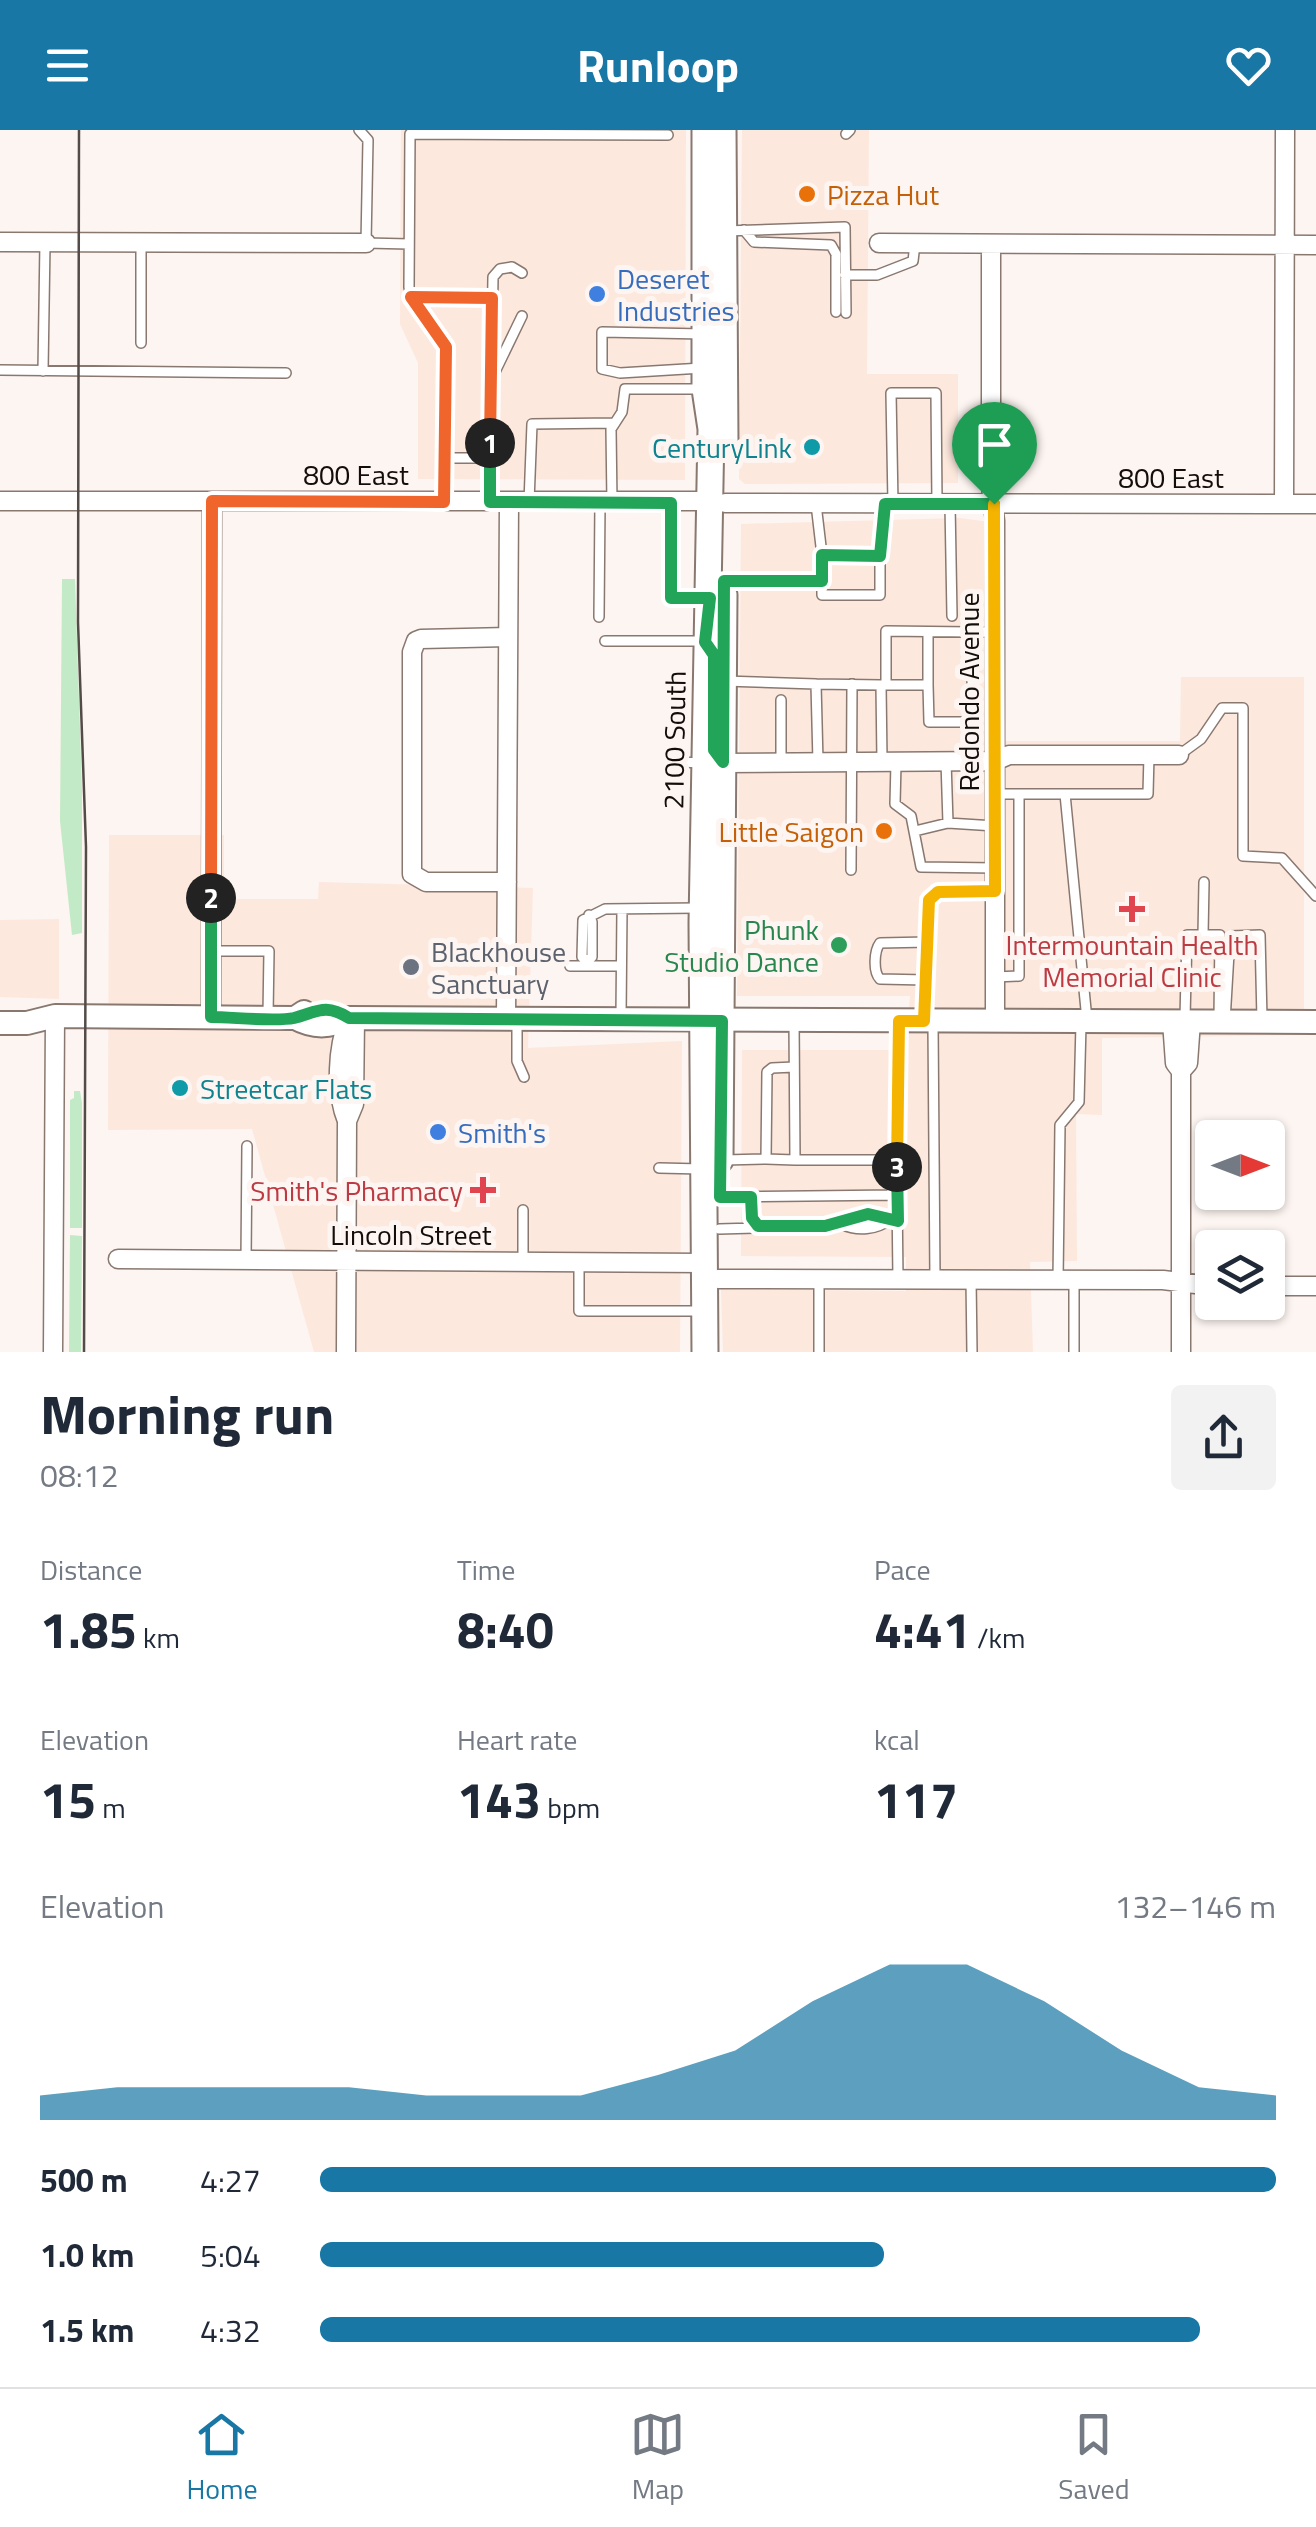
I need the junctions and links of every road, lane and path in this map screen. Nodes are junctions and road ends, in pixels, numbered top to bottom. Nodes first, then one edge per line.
1 (360, 130) edge
2 (704, 130) edge
3 (723, 130) edge
4 (1284, 130) edge
5 (492, 132) edge
6 (668, 135) dead end
7 (733, 230) junction
8 (0, 242) edge
9 (44, 242) junction
10 (141, 242) junction
11 (366, 243) junction
12 (409, 244) junction
13 (879, 244) dead end
14 (915, 244) junction
15 (992, 244) junction
16 (1284, 245) junction
17 (1316, 245) edge
18 (522, 273) dead end
19 (845, 275) junction
20 (411, 297) junction
21 (492, 298) junction
22 (522, 316) dead end
23 (704, 334) junction
24 (141, 343) dead end
25 (0, 370) edge
26 (42, 371) junction
27 (286, 374) dead end
28 (705, 378) junction
29 (491, 380) junction
30 (616, 423) junction
31 (444, 458) junction
32 (490, 458) junction
33 (0, 501) edge
34 (212, 501) junction
35 (444, 502) junction
36 (499, 502) junction
37 (530, 502) junction
38 (606, 502) junction
39 (718, 502) junction
40 (671, 503) junction
41 (816, 504) junction
42 (889, 504) junction
43 (944, 504) junction
44 (994, 504) junction
45 (1284, 504) junction
46 (1316, 504) edge
47 (822, 555) junction
48 (880, 556) junction
49 (822, 581) junction
50 (717, 589) junction
51 (599, 616) dead end
52 (952, 616) dead end
53 (928, 632) junction
54 (972, 632) junction
55 (995, 632) junction
56 (508, 638) junction
57 (606, 641) dead end
58 (705, 642) junction
59 (724, 681) junction
60 (816, 684) junction
61 (852, 684) junction
62 (884, 684) junction
63 (928, 685) junction
64 (781, 700) dead end
65 (1178, 755) joint
66 (1148, 756) junction
67 (946, 761) junction
68 (995, 761) junction
69 (702, 762) junction
70 (781, 762) junction
71 (818, 762) junction
72 (852, 762) junction
73 (889, 762) junction
74 (995, 794) junction
75 (1020, 794) junction
76 (1065, 794) junction
77 (948, 823) junction
78 (995, 826) junction
79 (915, 831) junction
80 (995, 868) junction
81 (852, 870) dead end
82 (507, 882) junction
83 (1204, 882) dead end
84 (995, 891) junction
85 (1316, 896) edge
86 (702, 908) junction
87 (622, 909) junction
88 (1203, 935) junction
89 (928, 942) junction
90 (211, 951) junction
91 (587, 963) junction
92 (570, 966) dead end
93 (621, 966) junction
94 (994, 977) junction
95 (926, 980) junction
96 (0, 1008) edge
97 (54, 1016) junction
98 (211, 1017) junction
99 (268, 1018) junction
100 (352, 1018) junction
101 (512, 1019) junction
102 (621, 1020) junction
103 (712, 1021) junction
104 (794, 1021) junction
105 (899, 1021) junction
106 (929, 1021) junction
107 (994, 1021) junction
108 (1084, 1022) junction
109 (1183, 1022) junction
110 (1222, 1022) junction
111 (1262, 1022) junction
112 (1316, 1022) edge
113 (0, 1023) edge
114 (794, 1067) junction
115 (524, 1077) dead end
116 (246, 1146) dead end
117 (766, 1160) junction
118 (795, 1160) junction
119 (898, 1160) junction
120 (713, 1164) junction
121 (659, 1168) dead end
122 (897, 1195) junction
123 (720, 1197) junction
124 (751, 1197) junction
125 (524, 1210) dead end
126 (895, 1220) junction
127 (758, 1226) junction
128 (718, 1229) junction
129 (118, 1259) dead end
130 (246, 1260) junction
131 (346, 1260) junction
132 (522, 1262) junction
133 (579, 1262) junction
134 (819, 1279) junction
135 (898, 1279) junction
136 (935, 1279) junction
137 (972, 1279) junction
138 (1066, 1280) junction
139 (1181, 1283) junction
140 (1195, 1284) edge
141 (1285, 1286) edge
142 (1316, 1286) edge
143 (711, 1288) junction
144 (53, 1352) edge
145 (346, 1352) edge
146 (705, 1352) edge
147 (717, 1352) edge
148 (819, 1352) edge
149 (972, 1352) edge
150 (1074, 1352) edge
151 (1180, 1352) edge

1 - 11 lane
2 - 23 main road, 2100 South
3 - 7 main road, 2100 South
4 - 16 street
5 - 6 lane
5 - 12 lane
7 - 19 lane
7 - 19 lane
7 - 39 main road, 2100 South
8 - 9 street
9 - 10 street
9 - 26 lane
10 - 11 street
10 - 24 lane
11 - 12 lane
12 - 20 lane
13 - 14 street
14 - 15 street
14 - 19 lane
15 - 16 street
15 - 44 street, Redondo Avenue
16 - 17 street
16 - 45 street
18 - 21 lane
20 - 21 lane
20 - 31 lane
21 - 29 lane
22 - 29 lane
23 - 28 main road, 2100 South
23 - 28 lane
25 - 26 lane
26 - 27 lane
28 - 30 lane
28 - 39 main road, 2100 South
29 - 32 lane
30 - 37 lane
30 - 38 lane
31 - 32 lane
31 - 35 lane
32 - 36 lane
33 - 34 street, 800 East
34 - 35 street, 800 East
34 - 90 street
35 - 36 street, 800 East
36 - 37 street, 800 East
36 - 56 street
37 - 38 street, 800 East
38 - 40 street, 800 East
38 - 51 lane
39 - 40 street, 800 East
39 - 41 street, 800 East
39 - 50 main road, 2100 South
40 - 50 lane
41 - 42 street, 800 East
41 - 47 lane
42 - 43 street, 800 East
42 - 43 lane
42 - 48 lane
43 - 44 street, 800 East
43 - 52 lane
44 - 45 street, 800 East
44 - 55 street, Redondo Avenue
45 - 46 street, 800 East
47 - 48 lane
47 - 49 lane
48 - 49 lane
49 - 50 lane
50 - 58 main road, 2100 South
50 - 59 main road, 2100 South
53 - 54 lane
53 - 62 lane
53 - 63 lane
54 - 55 lane
54 - 63 lane
55 - 68 street, Redondo Avenue
56 - 82 street
56 - 82 street
57 - 58 lane
58 - 69 main road, 2100 South
59 - 60 lane
59 - 69 main road, 2100 South
60 - 61 lane
60 - 71 lane
61 - 62 lane
61 - 72 lane
62 - 63 lane
62 - 73 lane
64 - 70 lane
65 - 66 street
65 - 85 lane
66 - 68 street
66 - 76 lane
67 - 68 street
67 - 73 street
67 - 77 lane
68 - 74 street, Redondo Avenue
69 - 70 street
69 - 86 main road, 2100 South
69 - 103 main road, 2100 South
70 - 71 street
71 - 72 street
72 - 73 street
72 - 81 lane
73 - 79 lane
74 - 75 lane
74 - 78 street, Redondo Avenue
75 - 76 lane
75 - 94 lane
76 - 108 lane
77 - 78 lane
77 - 79 lane
78 - 80 street, Redondo Avenue
79 - 80 lane
80 - 84 street, Redondo Avenue
82 - 101 street
83 - 88 lane
84 - 89 lane
84 - 94 street, Redondo Avenue
86 - 87 lane
86 - 103 main road, 2100 South
87 - 91 lane
87 - 93 lane
88 - 109 lane
88 - 110 lane
89 - 95 lane
89 - 95 lane
90 - 98 street
90 - 99 lane
91 - 92 lane
91 - 93 lane
93 - 102 lane
94 - 107 street, Redondo Avenue
95 - 106 lane
96 - 97 street
97 - 98 street
97 - 113 street
97 - 144 street
98 - 99 street
99 - 100 street
100 - 101 street
100 - 131 street
101 - 102 street
101 - 115 lane
102 - 103 street
103 - 104 street
103 - 120 main road, 2100 South
104 - 105 street
104 - 114 lane
105 - 106 street
105 - 119 lane
106 - 107 street
106 - 136 lane
107 - 108 street
108 - 109 street
108 - 138 lane
109 - 110 street
109 - 139 street
110 - 111 street
110 - 111 lane
111 - 112 street
114 - 117 lane
114 - 118 lane
116 - 130 lane
117 - 118 lane
117 - 120 lane
118 - 119 lane
119 - 122 lane
120 - 121 lane
120 - 123 main road, 2100 South
120 - 143 main road, 2100 South
122 - 124 lane
122 - 126 lane
123 - 124 lane
123 - 128 main road, 2100 South
124 - 127 lane
125 - 132 lane
126 - 127 lane
126 - 135 lane
127 - 128 lane
128 - 143 main road, 2100 South
129 - 130 street, Lincoln Street
130 - 131 street, Lincoln Street
131 - 132 street, Lincoln Street
131 - 145 street
132 - 133 street, Lincoln Street
133 - 143 street, Lincoln Street
133 - 143 lane
134 - 135 street, Lincoln Street
134 - 143 street, Lincoln Street
134 - 148 lane
135 - 136 street, Lincoln Street
136 - 137 street, Lincoln Street
137 - 138 street, Lincoln Street
137 - 149 lane
138 - 139 street, Lincoln Street
138 - 150 lane
139 - 140 street, Lincoln Street
139 - 151 street
141 - 142 street
143 - 146 main road, 2100 South
143 - 147 main road, 2100 South

